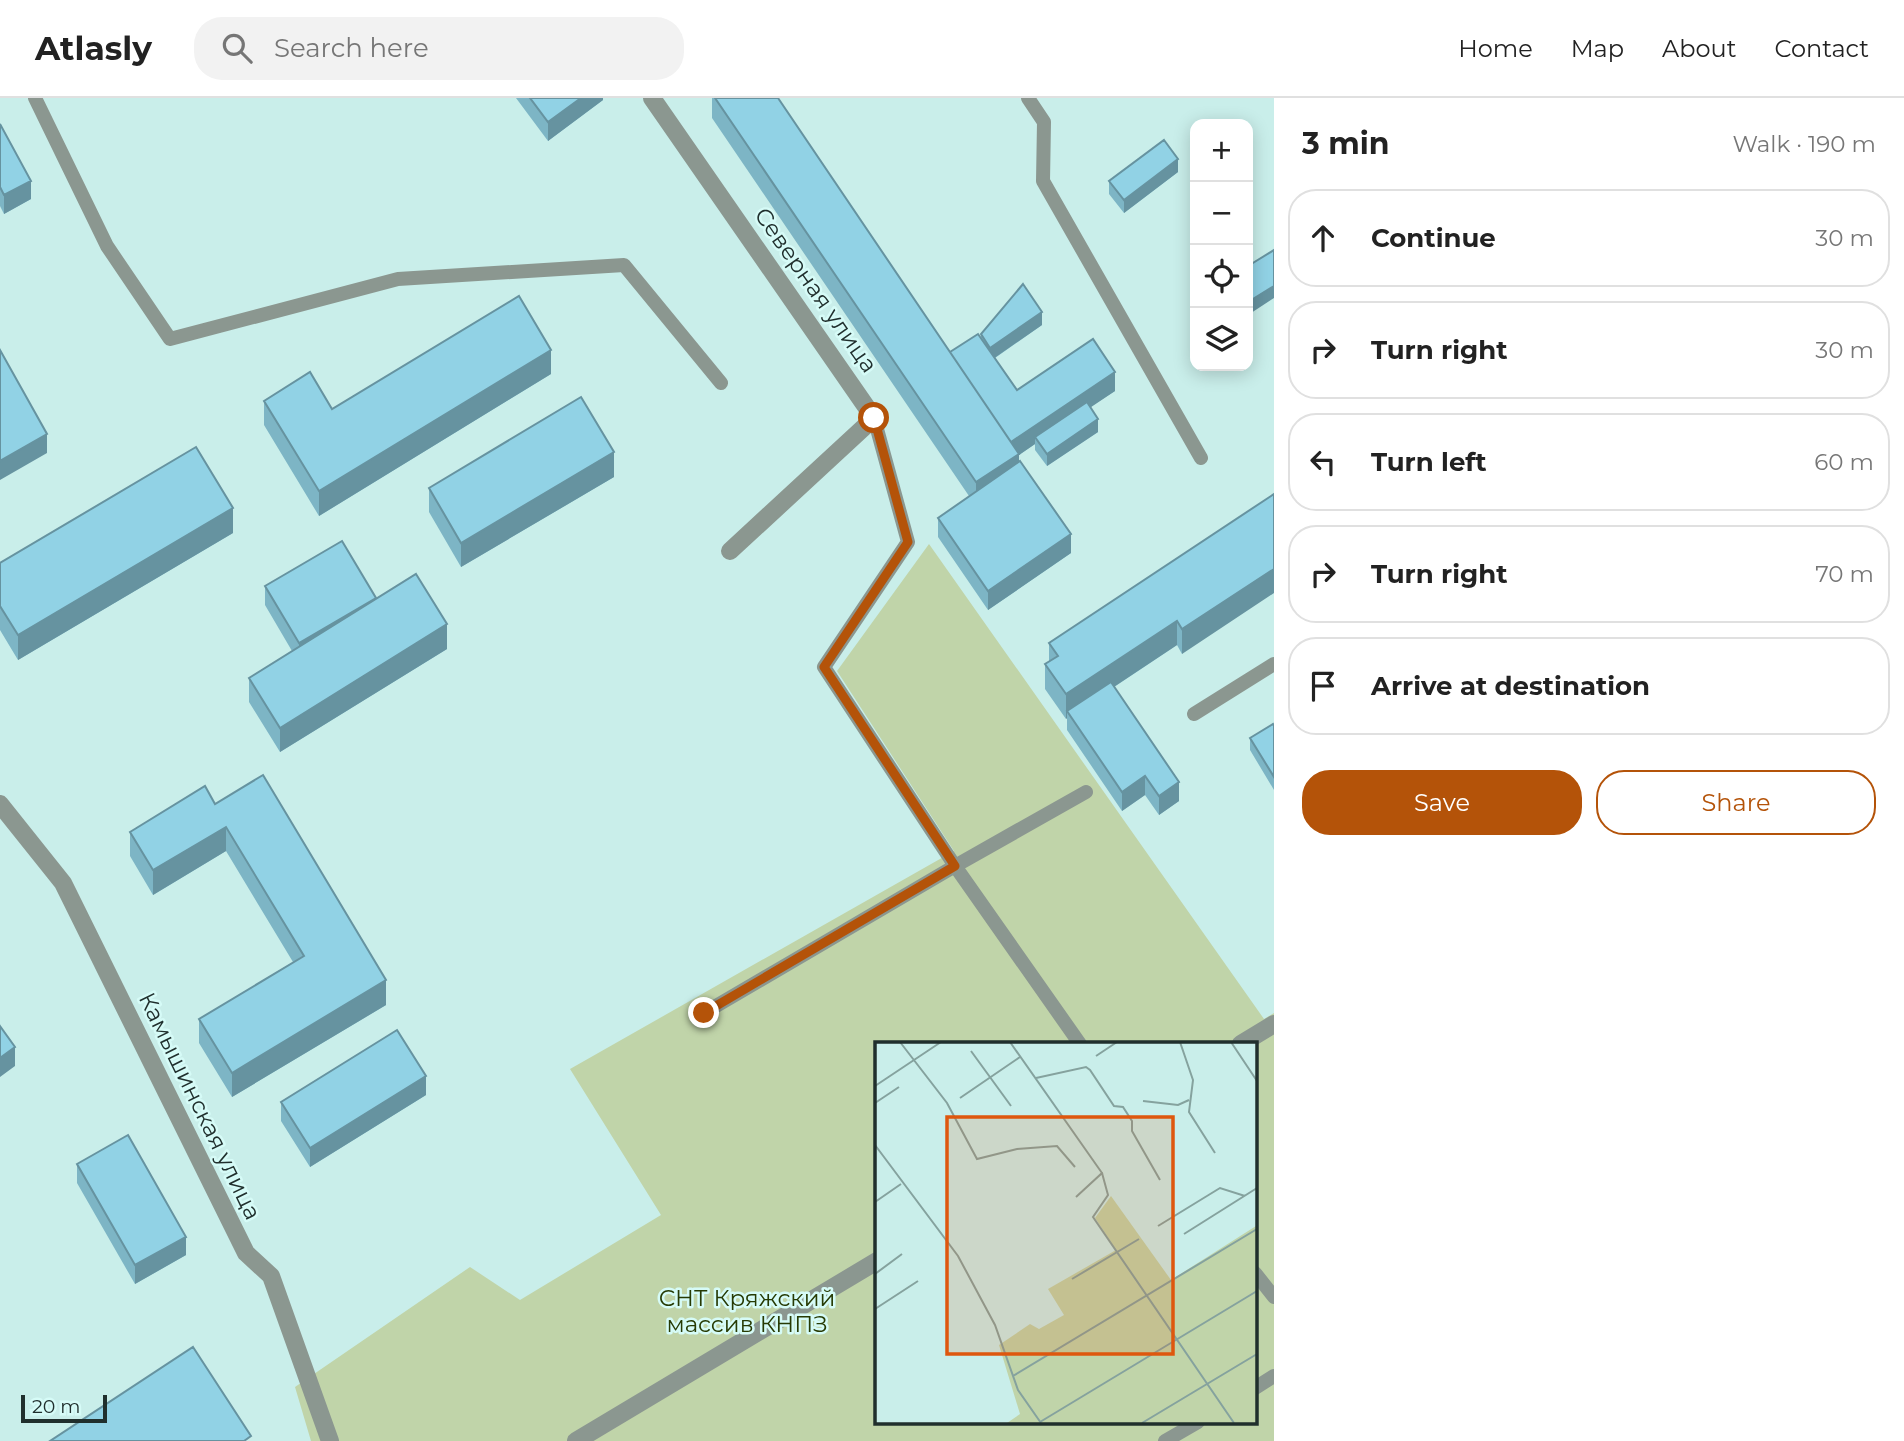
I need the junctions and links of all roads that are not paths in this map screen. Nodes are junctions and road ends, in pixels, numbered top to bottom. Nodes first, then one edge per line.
1 (35, 98) edge
2 (652, 98) edge
3 (1028, 98) edge
4 (721, 383) dead end
5 (874, 418) junction
6 (1201, 458) dead end
7 (730, 551) dead end
8 (1274, 664) edge
9 (1194, 714) dead end
10 (1086, 792) dead end
11 (0, 804) edge
12 (955, 866) junction
13 (704, 1013) dead end
14 (1274, 1024) edge
15 (1079, 1042) edge
16 (1244, 1042) edge
17 (875, 1262) edge
18 (1256, 1274) edge
19 (1274, 1297) edge
20 (1274, 1376) edge
21 (1256, 1387) edge
22 (1195, 1424) edge
23 (330, 1441) edge
24 (576, 1441) edge
25 (1165, 1441) edge

1 - 4 lane
2 - 5 street, Северная улица
3 - 6 lane
5 - 7 street
5 - 12 lane
8 - 9 lane
10 - 12 lane
11 - 23 street, Камышинская улица
12 - 13 lane
12 - 15 lane
14 - 16 street
17 - 24 street
18 - 19 lane
20 - 21 lane
22 - 25 lane

